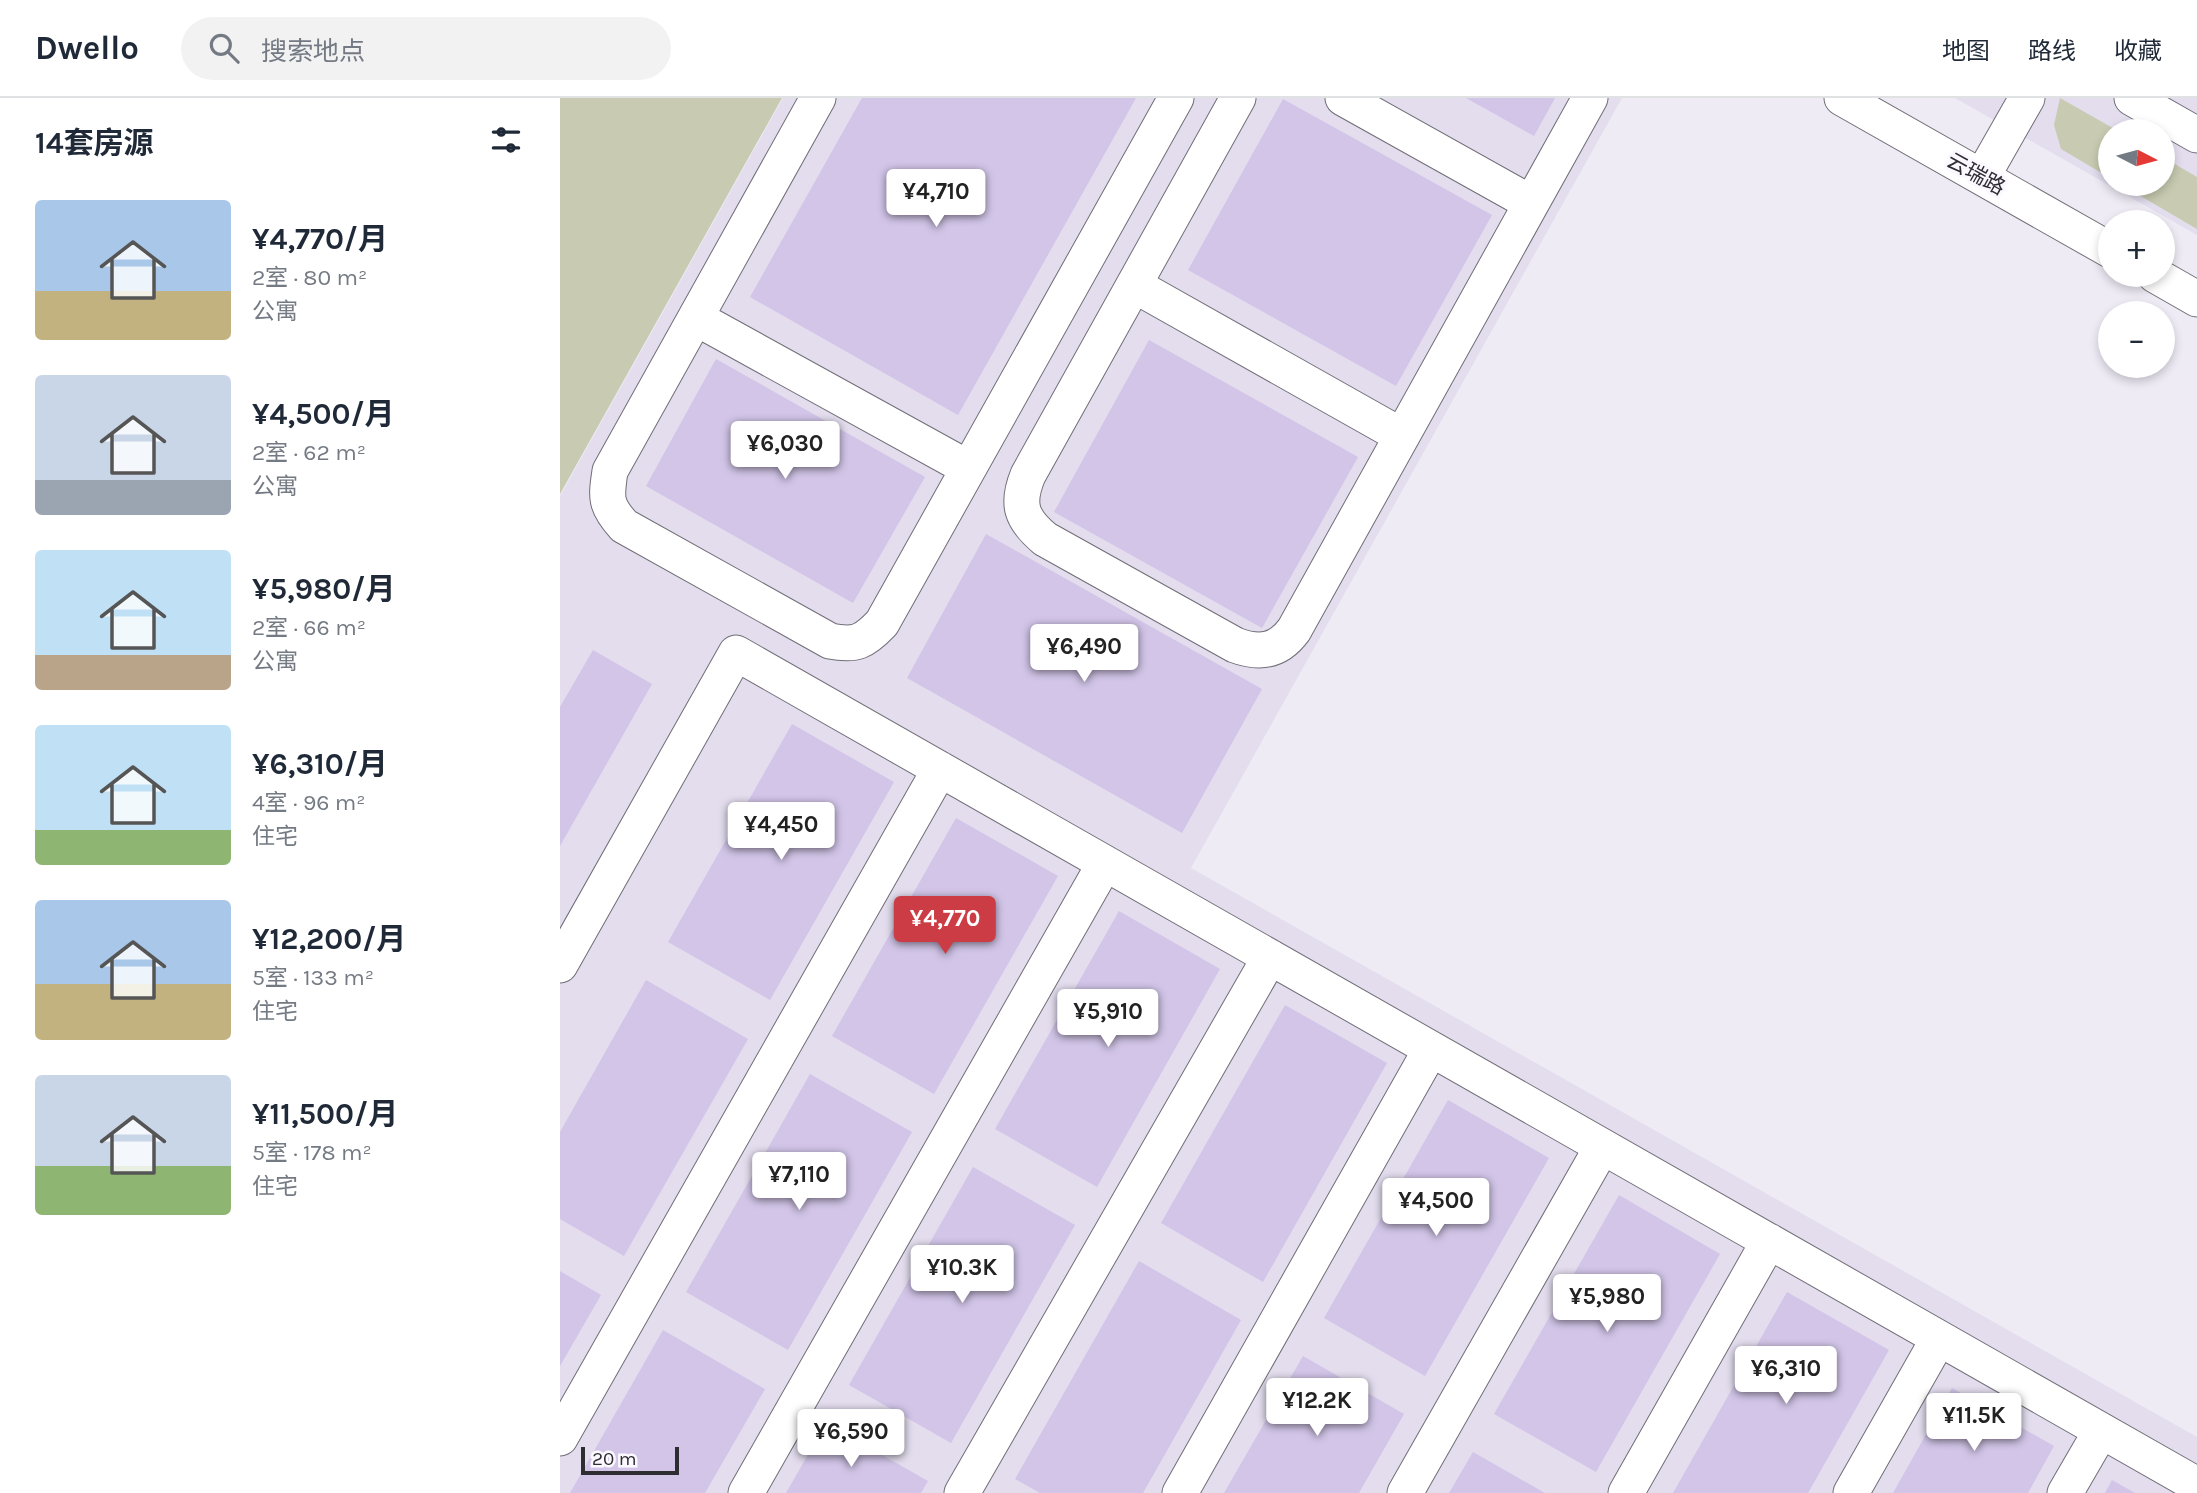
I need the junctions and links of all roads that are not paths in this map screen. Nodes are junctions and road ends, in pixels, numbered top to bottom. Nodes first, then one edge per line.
1 (818, 98) edge
2 (1176, 98) edge
3 (1238, 98) edge
4 (1343, 98) edge
5 (1590, 98) edge
6 (1842, 98) edge
7 (2027, 98) edge
8 (2132, 98) edge
9 (2197, 135) edge
10 (1982, 177) junction
11 (1531, 203) junction
12 (2098, 243) edge
13 (1134, 285) junction
14 (2175, 286) edge
15 (2197, 299) edge
16 (696, 318) junction
17 (1402, 436) junction
18 (968, 468) junction
19 (940, 769) junction
20 (1105, 863) junction
21 (1270, 957) junction
22 (560, 965) edge
23 (1431, 1049) junction
24 (1602, 1147) junction
25 (1769, 1241) junction
26 (1939, 1338) junction
27 (2101, 1431) junction
28 (560, 1438) edge
29 (2197, 1485) edge
30 (746, 1493) edge
31 (962, 1493) edge
32 (1180, 1493) edge
33 (1405, 1493) edge
34 (1626, 1493) edge
35 (1851, 1493) edge
36 (2065, 1493) edge

1 - 16 street
2 - 18 street
3 - 13 street
4 - 11 street
5 - 11 street
6 - 10 street, 云瑞路
7 - 10 street
8 - 9 street
10 - 12 street, 云瑞路
11 - 17 street
13 - 17 street
13 - 17 street
14 - 15 street
16 - 18 street
16 - 18 street
19 - 20 street
19 - 22 street
19 - 28 street
20 - 21 street
20 - 30 street
21 - 23 street
21 - 31 street
23 - 24 street
23 - 32 street
24 - 25 street
24 - 33 street
25 - 26 street
25 - 34 street
26 - 27 street
26 - 35 street
27 - 29 street
27 - 36 street

